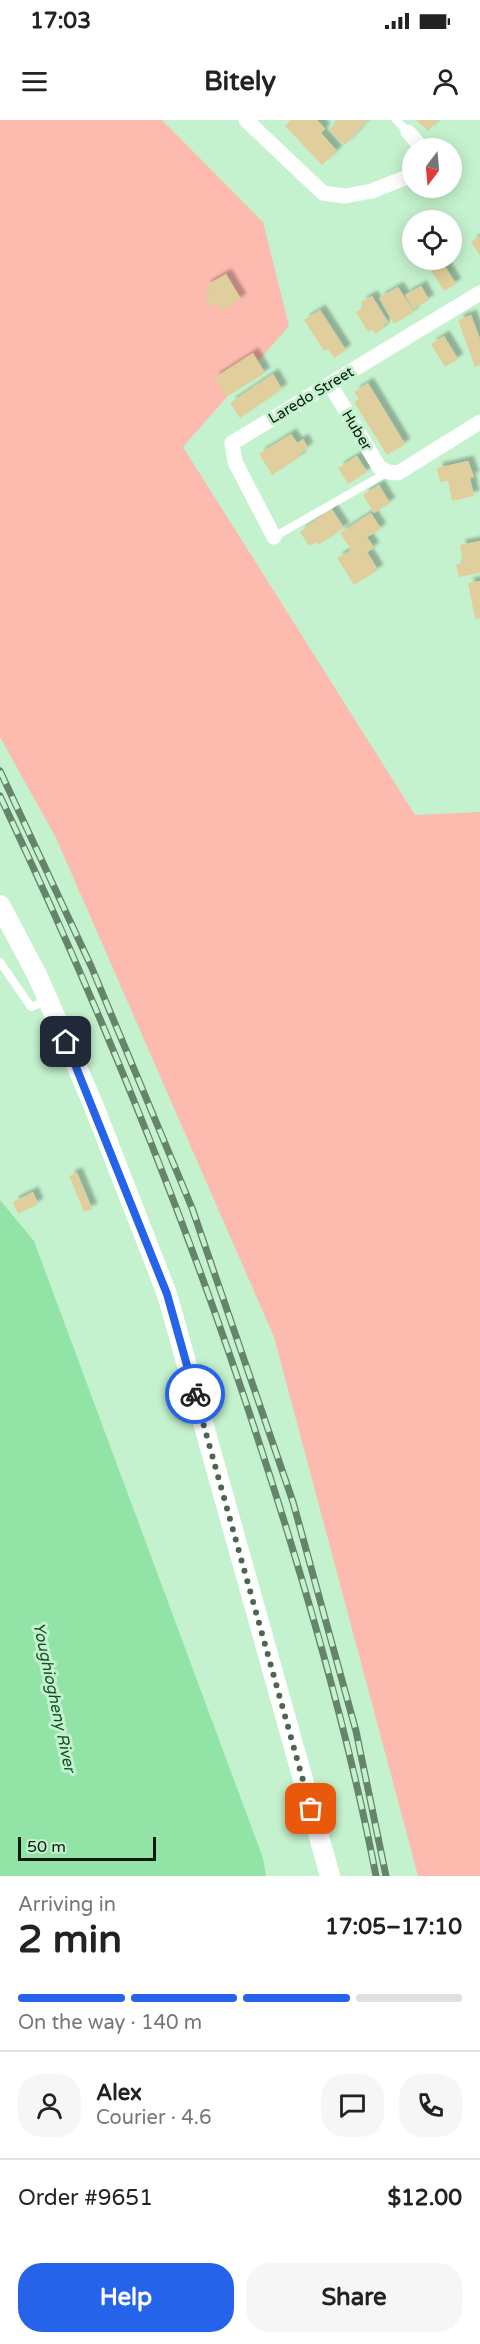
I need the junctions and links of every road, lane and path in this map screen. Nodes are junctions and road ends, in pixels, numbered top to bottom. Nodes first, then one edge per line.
1 (246, 120) edge
2 (396, 120) edge
3 (408, 132) joint
4 (413, 138) edge
5 (402, 179) edge
6 (480, 293) edge
7 (330, 384) junction
8 (480, 422) edge
9 (388, 472) junction
10 (274, 537) joint
11 (0, 905) edge
12 (0, 962) edge
13 (48, 1001) junction
14 (330, 1876) edge

1 - 5 street
2 - 3 lane
3 - 4 street
6 - 7 street, Laredo Street
7 - 9 street, Huber
7 - 10 street, Laredo Street
8 - 9 street
9 - 10 lane
11 - 13 street
12 - 13 lane
13 - 14 street

